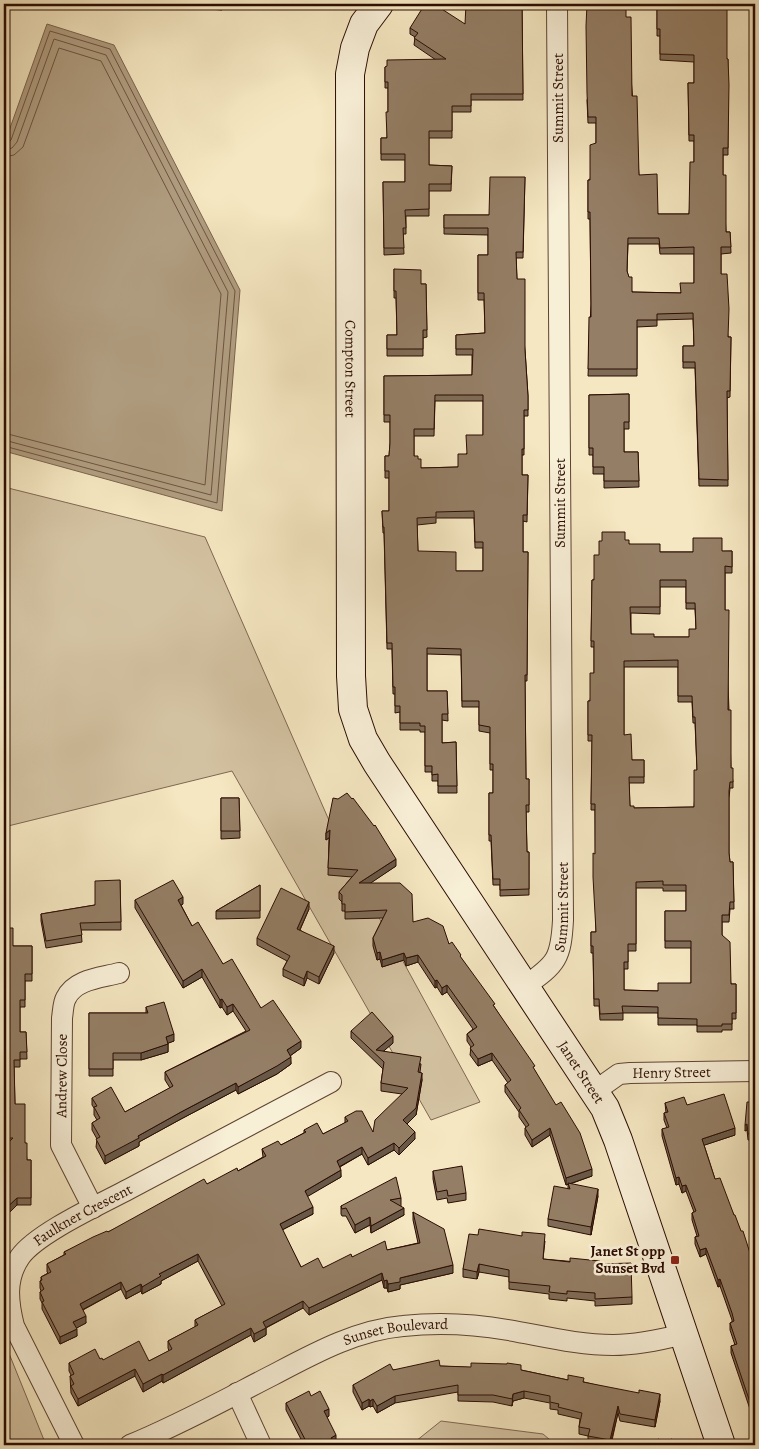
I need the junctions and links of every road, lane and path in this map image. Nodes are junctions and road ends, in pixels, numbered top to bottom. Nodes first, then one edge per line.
1 (379, 4) edge
2 (557, 4) edge
3 (363, 739) joint
4 (119, 973) dead end
5 (525, 986) junction
6 (755, 1071) edge
7 (331, 1082) dead end
8 (595, 1090) junction
9 (93, 1208) junction
10 (684, 1334) junction
11 (237, 1393) junction
12 (74, 1445) edge
13 (130, 1445) edge
14 (260, 1445) edge
15 (722, 1445) edge

1 - 3 street, Compton Street
2 - 5 street, Summit Street
3 - 5 street, Janet Street
4 - 9 street, Andrew Close
5 - 8 street, Janet Street
6 - 8 street, Henry Street
7 - 9 street, Faulkner Crescent
8 - 10 street, Janet Street
9 - 12 street, Faulkner Crescent
10 - 11 street, Sunset Boulevard
10 - 15 street, Janet Street
11 - 13 street, Sunset Boulevard
11 - 14 street

